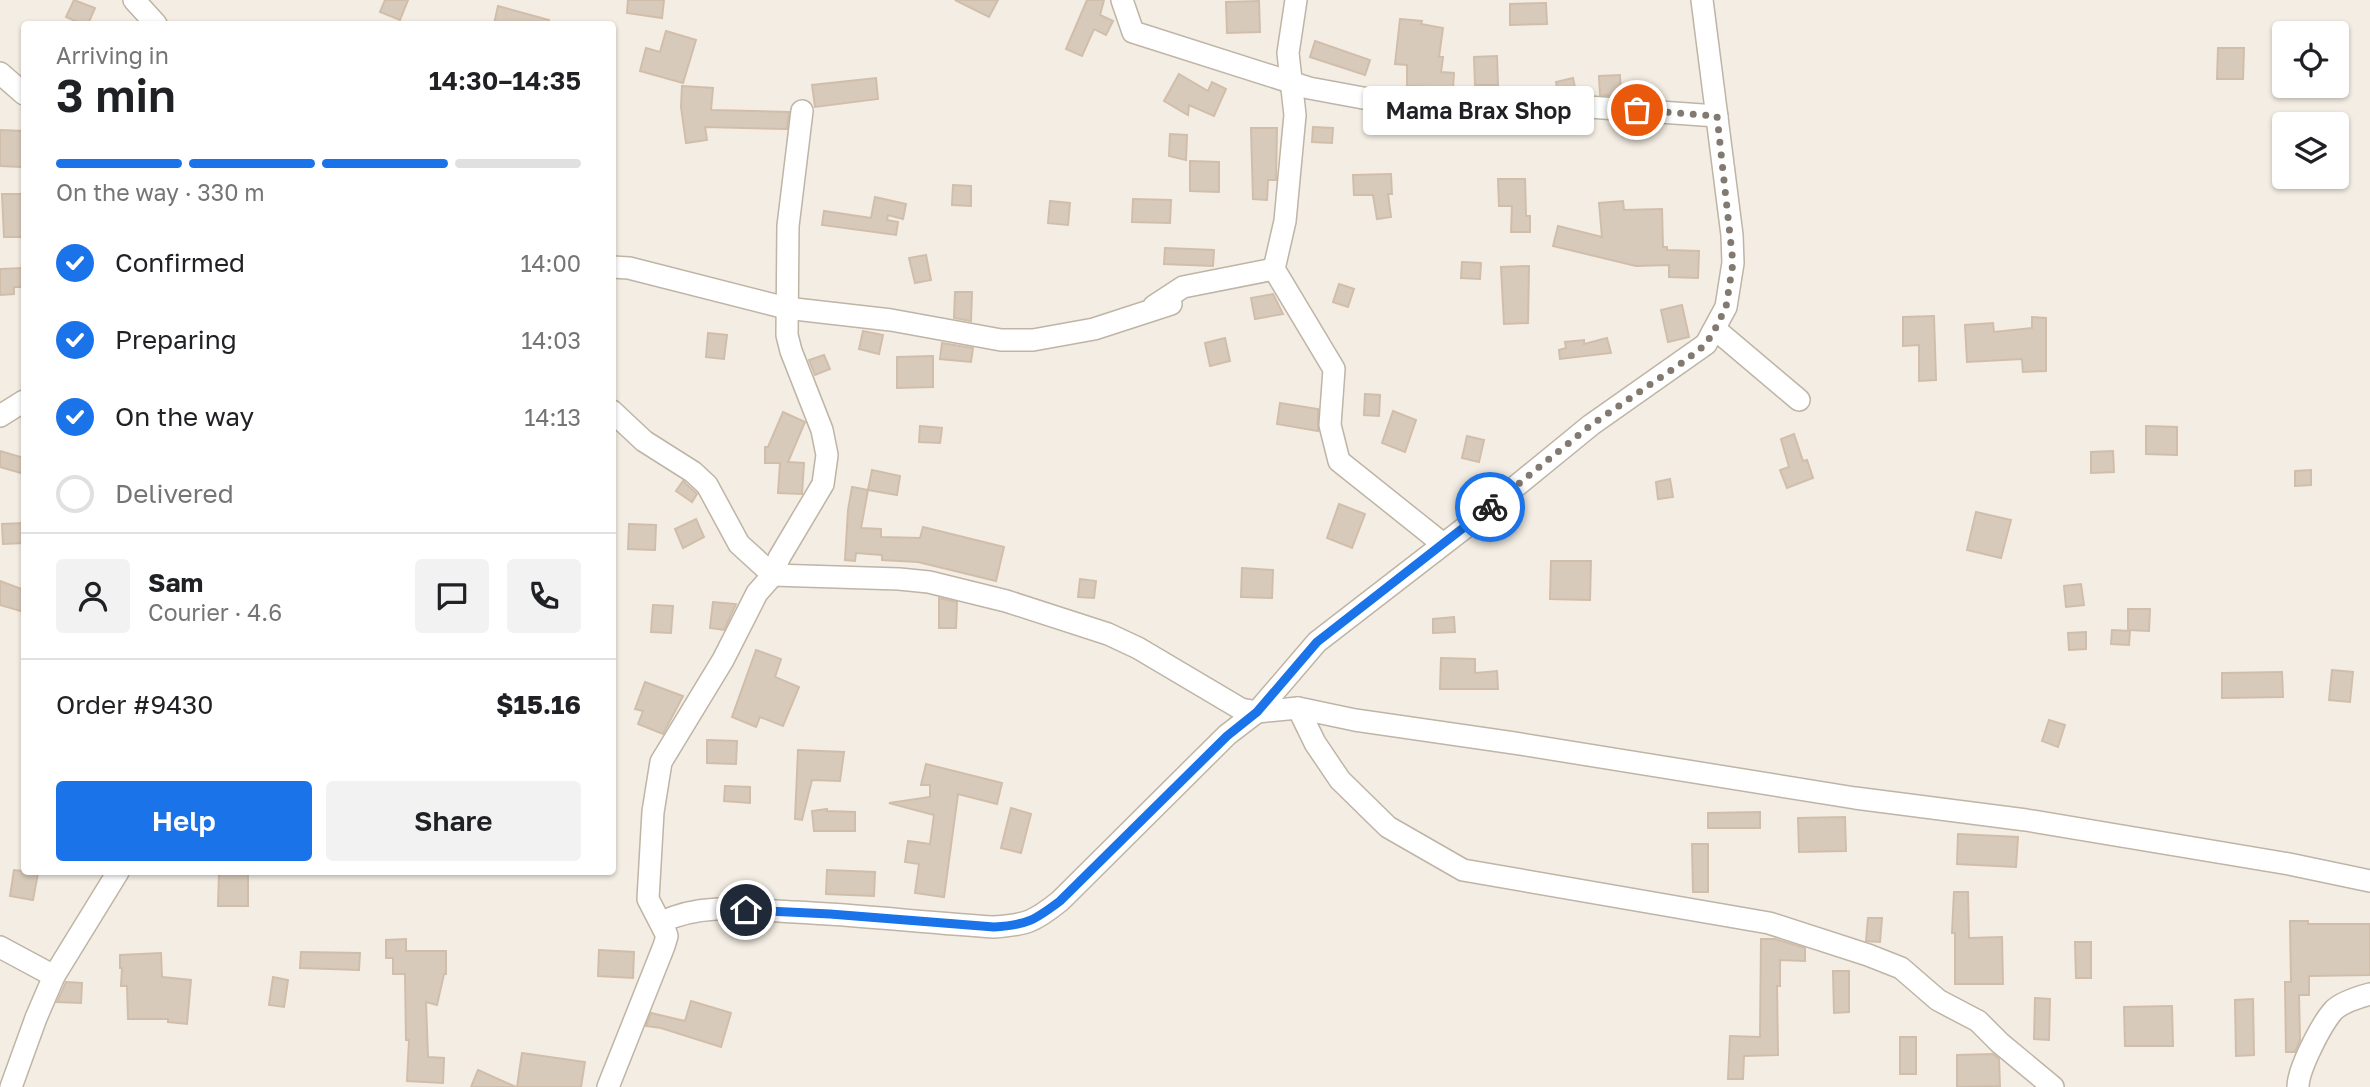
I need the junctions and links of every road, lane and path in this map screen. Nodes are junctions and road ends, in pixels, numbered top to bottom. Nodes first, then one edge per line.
1 (134, 0) edge
2 (1122, 0) edge
3 (1296, 0) edge
4 (1702, 0) edge
5 (153, 21) edge
6 (0, 73) edge
7 (1292, 82) junction
8 (21, 91) edge
9 (802, 111) dead end
10 (1717, 116) junction
11 (616, 267) edge
12 (1274, 269) junction
13 (1171, 304) dead end
14 (786, 308) junction
15 (1141, 314) junction
16 (1715, 329) junction
17 (1798, 400) dead end
18 (21, 403) edge
19 (616, 415) edge
20 (0, 416) edge
21 (1443, 544) junction
22 (773, 575) junction
23 (1298, 709) junction
24 (1257, 712) junction
25 (116, 875) edge
26 (2370, 881) edge
27 (667, 936) junction
28 (0, 947) edge
29 (54, 976) junction
30 (2370, 994) edge
31 (11, 1087) edge
32 (608, 1087) edge
33 (2053, 1087) edge
34 (2298, 1087) edge

1 - 5 street
2 - 7 street
3 - 7 street
4 - 10 street
6 - 8 street
7 - 10 street
7 - 12 street
9 - 14 street
10 - 16 street
11 - 14 street
12 - 15 street
12 - 21 street
13 - 15 street
14 - 15 street
14 - 22 street
16 - 17 street
16 - 21 street
18 - 20 street
19 - 22 street
21 - 24 street
22 - 24 street
22 - 27 street
23 - 24 street
23 - 26 street
23 - 33 street
24 - 27 street
25 - 29 street
27 - 32 street
28 - 29 street
29 - 31 street
30 - 34 street

